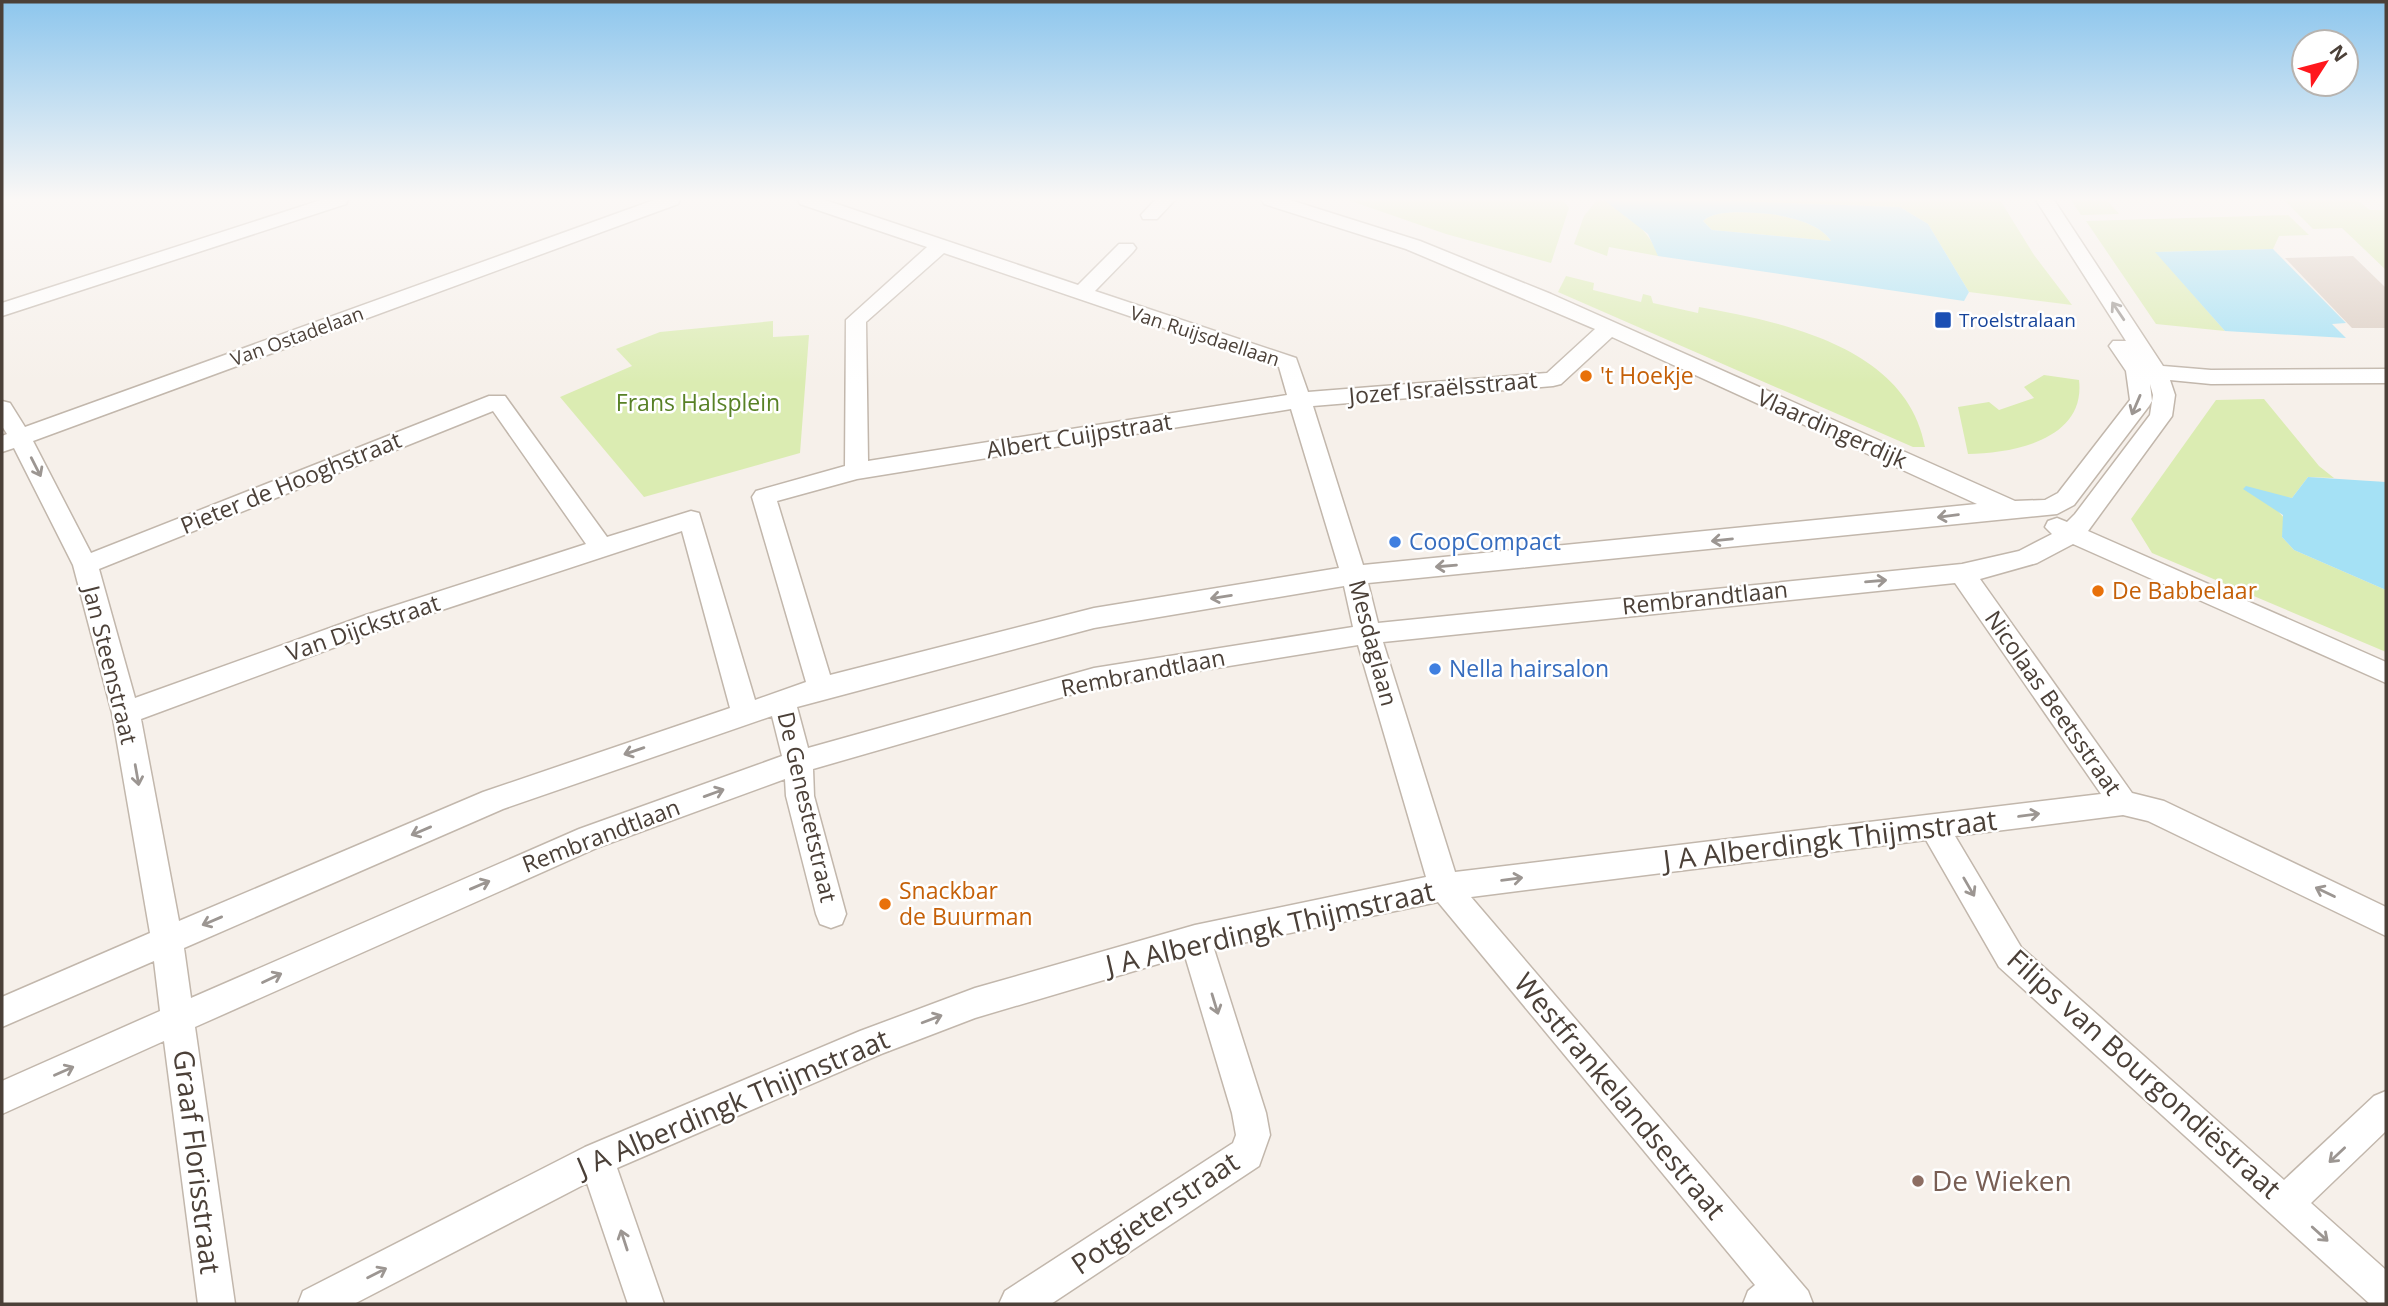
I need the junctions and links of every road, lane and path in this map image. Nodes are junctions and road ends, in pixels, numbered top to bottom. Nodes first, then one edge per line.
1 (152, 261) edge
2 (504, 261) edge
3 (923, 261) edge
4 (984, 261) edge
5 (1113, 261) edge
6 (1452, 261) edge
7 (2070, 261) edge
8 (2081, 261) edge
9 (1080, 294) junction
10 (2, 310) edge
11 (1609, 328) junction
12 (2147, 372) junction
13 (2386, 376) edge
14 (1301, 400) junction
15 (2, 408) edge
16 (11, 441) edge
17 (857, 471) junction
18 (2016, 511) junction
19 (2072, 533) junction
20 (601, 547) junction
21 (85, 565) junction
22 (1962, 573) junction
23 (1354, 575) junction
24 (1368, 634) junction
25 (2386, 673) edge
26 (821, 688) junction
27 (782, 701) junction
28 (126, 713) junction
29 (745, 713) junction
30 (798, 762) junction
31 (2123, 803) junction
32 (1935, 828) junction
33 (1444, 887) junction
34 (831, 914) dead end
35 (2386, 922) edge
36 (1195, 939) junction
37 (167, 940) junction
38 (2, 1012) edge
39 (178, 1020) junction
40 (2, 1098) edge
41 (2386, 1108) edge
42 (597, 1159) junction
43 (2286, 1203) junction
44 (2386, 1294) edge
45 (1779, 1299) edge
46 (216, 1304) edge
47 (316, 1304) edge
48 (646, 1304) edge
49 (1018, 1304) edge

1 - 10 street
2 - 16 street, Van Ostadelaan
3 - 17 street
4 - 9 street, Van Ruijsdaellaan
5 - 9 street
6 - 11 street, Vlaardingerdijk
7 - 12 street
12 -> 8 street
9 - 14 street, Van Ruijsdaellaan
11 - 14 street, Jozef Israëlsstraat
11 - 18 street, Vlaardingerdijk
12 - 13 street
12 -> 18 street
12 - 19 street
14 - 17 street, Albert Cuijpstraat
14 - 23 street, Mesdaglaan
15 - 16 street, Jan Steenstraat
16 -> 21 street, Jan Steenstraat
17 - 26 street, De Genestetstraat
18 - 19 street, Vlaardingerdijk
18 -> 23 street
19 - 22 street, Rembrandtlaan
19 - 25 street, Vlaardingerdijk
20 - 21 street, Pieter de Hooghstraat
20 - 28 street, Van Dijckstraat
20 - 29 street, De Genestetstraat
21 - 28 street, Jan Steenstraat
24 -> 22 street, Rembrandtlaan
22 - 31 street, Nicolaas Beetsstraat
23 - 24 street, Mesdaglaan
23 -> 26 street
24 - 30 street, Rembrandtlaan
24 - 33 street, Mesdaglaan
26 - 27 street
27 - 29 street
27 - 30 street, De Genestetstraat
28 -> 37 street, Jan Steenstraat
29 -> 37 street
30 - 34 street, De Genestetstraat
39 -> 30 street, Rembrandtlaan
32 -> 31 street, J A Alberdingk Thijmstraat
35 -> 31 street, Nicolaas Beetsstraat
33 -> 32 street, J A Alberdingk Thijmstraat
32 -> 43 street, Filips van Bourgondiëstraat
33 - 36 street, J A Alberdingk Thijmstraat
33 - 45 street, Westfrankelandsestraat
42 -> 36 street, J A Alberdingk Thijmstraat
36 -> 49 street, Potgieterstraat
37 - 38 street
37 - 39 street
40 -> 39 street, Rembrandtlaan
39 - 46 street, Graaf Florisstraat
41 -> 43 street
47 -> 42 street, J A Alberdingk Thijmstraat
48 -> 42 street
43 -> 44 street, Filips van Bourgondiëstraat

